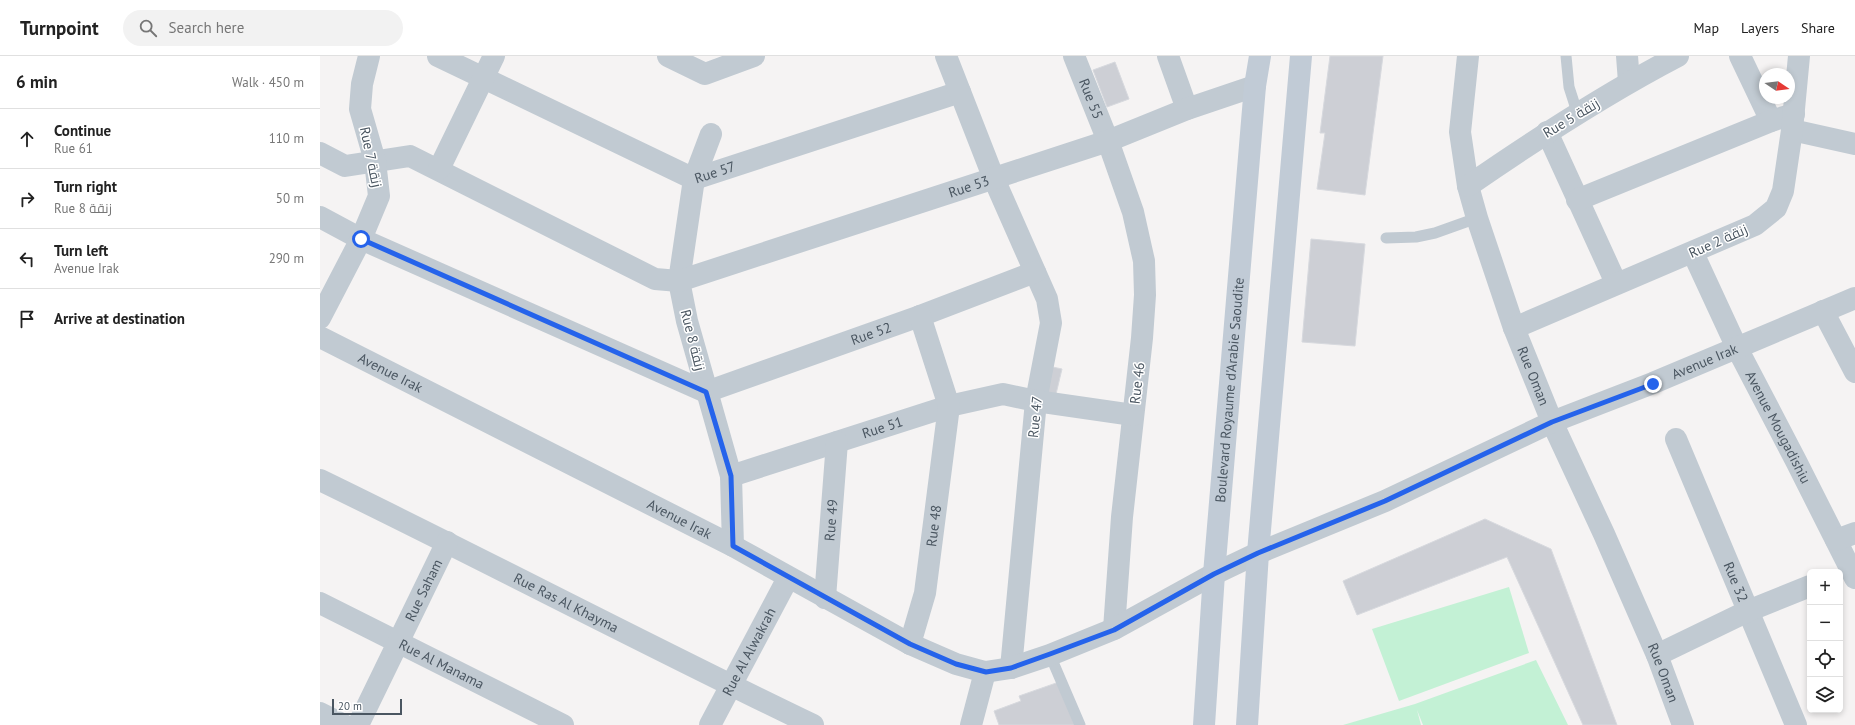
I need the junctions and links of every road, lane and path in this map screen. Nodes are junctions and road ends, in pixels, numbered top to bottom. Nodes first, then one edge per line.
1 (369, 56) edge
2 (438, 56) edge
3 (494, 56) edge
4 (668, 56) edge
5 (754, 56) edge
6 (946, 56) edge
7 (1074, 56) edge
8 (1168, 56) edge
9 (1260, 56) edge
10 (1301, 56) edge
11 (1468, 56) edge
12 (1566, 56) edge
13 (1628, 56) edge
14 (1678, 56) edge
15 (1740, 56) edge
16 (1799, 56) edge
17 (729, 60) edge
18 (484, 79) junction
19 (1629, 82) junction
20 (1256, 86) junction
21 (960, 92) junction
22 (1187, 109) junction
23 (1578, 115) junction
24 (1771, 121) junction
25 (1793, 122) junction
26 (1547, 132) junction
27 (711, 134) dead end
28 (1108, 141) junction
29 (1855, 144) edge
30 (320, 153) edge
31 (375, 161) junction
32 (439, 169) junction
33 (694, 179) junction
34 (994, 179) junction
35 (1468, 186) junction
36 (1577, 200) junction
37 (320, 217) edge
38 (1477, 218) junction
39 (1386, 238) dead end
40 (361, 239) junction
41 (1693, 253) junction
42 (1035, 272) junction
43 (679, 281) junction
44 (1616, 283) junction
45 (1855, 298) edge
46 (1823, 311) junction
47 (920, 316) junction
48 (320, 318) edge
49 (1514, 328) junction
50 (320, 337) edge
51 (1737, 348) junction
52 (1855, 372) edge
53 (706, 392) junction
54 (1036, 401) junction
55 (949, 406) junction
56 (1133, 415) junction
57 (1552, 422) junction
58 (1676, 439) dead end
59 (837, 442) junction
60 (731, 476) junction
61 (320, 480) edge
62 (1846, 536) edge
63 (447, 542) junction
64 (733, 546) junction
65 (1258, 553) junction
66 (1214, 574) junction
67 (1849, 574) edge
68 (788, 578) junction
69 (1807, 587) edge
70 (826, 598) junction
71 (320, 603) edge
72 (1748, 611) junction
73 (1114, 630) junction
74 (397, 643) junction
75 (910, 644) junction
76 (1050, 654) junction
77 (1657, 655) junction
78 (1011, 668) junction
79 (986, 672) junction
80 (730, 685) junction
81 (320, 713) edge
82 (344, 725) edge
83 (358, 725) edge
84 (563, 725) edge
85 (710, 725) edge
86 (813, 725) edge
87 (971, 725) edge
88 (1080, 725) edge
89 (1204, 725) edge
90 (1247, 725) edge
91 (1683, 725) edge
92 (1796, 725) edge

1 - 31 street, Rue 7 زنقة
2 - 18 street, Rue 57
3 - 18 street
4 - 17 street
5 - 17 street
6 - 21 street, Rue 47
7 - 28 street, Rue 55
8 - 22 street
9 - 20 main road, Boulevard Royaume d'Arabie Saoudite
10 - 65 main road
11 - 35 street, Rue Oman
12 - 23 lane
13 - 19 street
14 - 19 street, Rue 5 زنقة
15 - 24 street
16 - 25 street, Rue 2 زنقة
18 - 32 street
18 - 33 street, Rue 57
19 - 23 street, Rue 5 زنقة
20 - 22 street, Rue 53
20 - 66 main road, Boulevard Royaume d'Arabie Saoudite
21 - 33 street, Rue 57
21 - 34 street, Rue 47
22 - 28 street, Rue 53
23 - 26 street, Rue 5 زنقة
24 - 25 street
24 - 36 street
25 - 29 street
25 - 41 street, Rue 2 زنقة
26 - 35 street, Rue 5 زنقة
26 - 36 street
27 - 33 street, Rue 8 زنقة
28 - 34 street, Rue 53
28 - 56 street, Rue 46
30 - 31 street
31 - 32 street
31 - 40 street, Rue 7 زنقة
32 - 43 street
33 - 43 street, Rue 8 زنقة
34 - 42 street, Rue 47
34 - 43 street, Rue 53
35 - 38 street, Rue Oman
36 - 44 street
37 - 40 street
38 - 39 lane
38 - 49 street, Rue Oman
40 - 48 street, Rue 7 زنقة
40 - 53 street
41 - 44 street, Rue 2 زنقة
41 - 51 street, Avenue Mougadishiu
42 - 47 street, Rue 52
42 - 54 street, Rue 47
43 - 53 street, Rue 8 زنقة
44 - 49 street, Rue 2 زنقة
45 - 46 street, Avenue Irak
46 - 51 street, Avenue Irak
46 - 52 street
47 - 53 street, Rue 52
47 - 55 street
49 - 57 street, Rue Oman
50 - 64 street, Avenue Irak
51 - 57 street, Avenue Irak
51 - 62 street, Avenue Mougadishiu
53 - 60 street, Rue 8 زنقة
54 - 55 street, Rue 51
54 - 56 street, Rue 51
54 - 78 street, Rue 47
55 - 59 street, Rue 51
55 - 75 street, Rue 48
56 - 73 street, Rue 46
57 - 65 street, Avenue Irak
57 - 77 street, Rue Oman
58 - 72 street, Rue 32
59 - 60 street, Rue 51
59 - 70 street, Rue 49
60 - 64 street, Rue 8 زنقة
61 - 63 street, Rue Ras Al Khayma
62 - 67 street, Avenue Mougadishiu
63 - 74 street, Rue Saham
63 - 80 street, Rue Ras Al Khayma
64 - 68 street, Avenue Irak
65 - 66 street, Avenue Irak
65 - 90 main road
66 - 73 street, Avenue Irak
66 - 89 main road, Boulevard Royaume d'Arabie Saoudite
68 - 70 street, Avenue Irak
68 - 80 street, Rue Al Alwakrah
69 - 72 street
70 - 75 street, Avenue Irak
71 - 74 street, Rue Al Manama
72 - 77 street
72 - 92 street, Rue 32
73 - 76 street, Avenue Irak
74 - 83 street, Rue Saham
74 - 84 street, Rue Al Manama
75 - 79 street, Avenue Irak
76 - 78 street, Avenue Irak
76 - 88 lane
77 - 91 street, Rue Oman
78 - 79 street, Avenue Irak
79 - 87 street
80 - 85 street, Rue Al Alwakrah
80 - 86 street, Rue Ras Al Khayma
81 - 82 street

